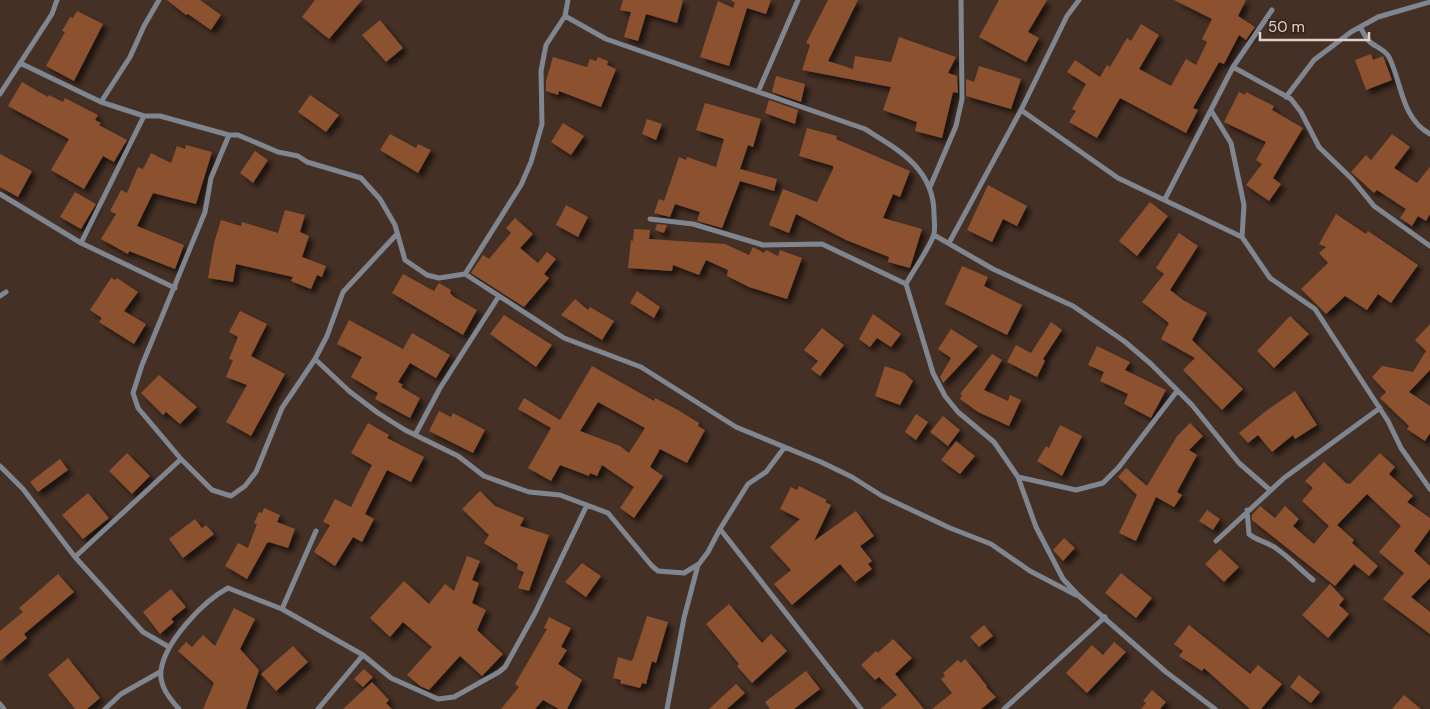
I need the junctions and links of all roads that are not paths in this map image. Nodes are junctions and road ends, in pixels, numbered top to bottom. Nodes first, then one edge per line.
1 (58, 0) edge
2 (159, 0) edge
3 (568, 0) edge
4 (798, 0) edge
5 (961, 0) edge
6 (1078, 0) edge
7 (1430, 2) edge
8 (1272, 10) dead end
9 (565, 16) junction
10 (1360, 27) junction
11 (20, 63) junction
12 (1233, 67) junction
13 (758, 92) junction
14 (0, 94) edge
15 (1286, 97) junction
16 (101, 102) junction
17 (1021, 110) junction
18 (1212, 112) junction
19 (144, 116) junction
20 (1430, 134) edge
21 (229, 135) junction
22 (930, 187) junction
23 (0, 194) edge
24 (1165, 199) junction
25 (650, 219) dead end
26 (396, 234) junction
27 (934, 235) junction
28 (1242, 238) junction
29 (81, 243) junction
30 (950, 243) junction
31 (1430, 246) edge
32 (465, 274) junction
33 (906, 284) junction
34 (175, 288) junction
35 (6, 292) dead end
36 (0, 296) edge
37 (499, 296) junction
38 (315, 359) junction
39 (1178, 391) junction
40 (1380, 408) junction
41 (415, 435) junction
42 (784, 448) junction
43 (181, 459) junction
44 (0, 466) edge
45 (1018, 477) junction
46 (1430, 489) edge
47 (1270, 490) junction
48 (587, 505) junction
49 (1247, 510) junction
50 (1237, 519) junction
51 (1248, 526) junction
52 (720, 529) junction
53 (316, 531) dead end
54 (1216, 541) dead end
55 (75, 558) junction
56 (698, 564) junction
57 (1313, 580) dead end
58 (1079, 596) junction
59 (282, 609) junction
60 (1105, 616) junction
61 (169, 647) junction
62 (363, 655) junction
63 (160, 672) junction
64 (0, 704) edge
65 (321, 708) edge
66 (4, 709) edge
67 (104, 709) edge
68 (179, 709) edge
69 (667, 709) edge
70 (861, 709) edge
71 (1004, 709) edge
72 (1215, 709) edge

1 - 11 street
2 - 16 street
3 - 9 street
4 - 13 street
5 - 22 street
6 - 17 street
7 - 10 street
8 - 12 street
9 - 13 street
9 - 32 street
10 - 15 street
10 - 20 street
11 - 14 street
11 - 16 street
12 - 15 street
12 - 18 street
13 - 22 street
15 - 31 street
16 - 19 street
17 - 24 street
17 - 30 street
18 - 24 street
18 - 28 street
19 - 21 street
19 - 29 street
21 - 26 street
21 - 34 street
22 - 27 street
23 - 29 street
24 - 28 street
25 - 33 street
26 - 32 street
26 - 38 street
27 - 30 street
27 - 33 street
28 - 40 street
29 - 34 street
30 - 39 street
32 - 37 street
33 - 45 street
34 - 43 street
35 - 36 street
37 - 41 street
37 - 42 street
38 - 41 street
38 - 43 street
39 - 45 street
39 - 47 street
40 - 46 street
40 - 47 street
41 - 48 street
42 - 52 street
42 - 58 street
43 - 55 street
44 - 55 street
45 - 58 street
47 - 49 street
48 - 56 street
48 - 62 street
49 - 50 street
49 - 51 street
50 - 51 street
50 - 54 street
51 - 57 street
52 - 56 street
52 - 70 street
53 - 59 street
55 - 61 street
56 - 69 street
58 - 60 street
59 - 61 street
59 - 62 street
60 - 71 street
60 - 72 street
61 - 63 street
62 - 65 street
63 - 67 street
63 - 68 street
64 - 66 street

